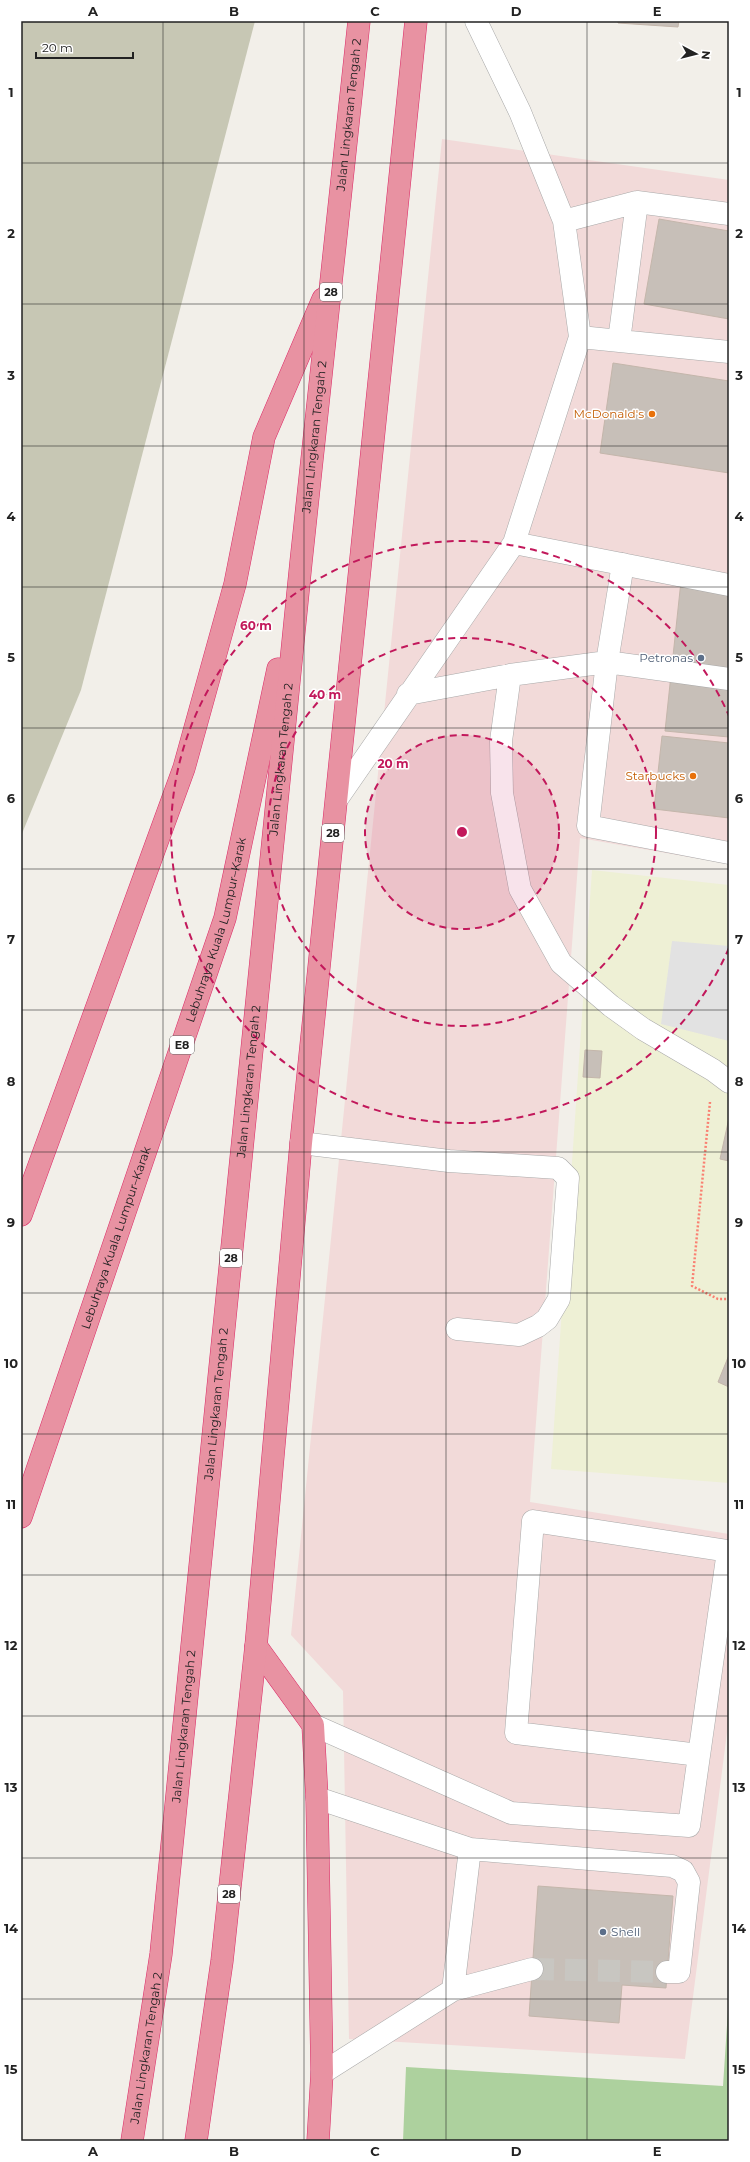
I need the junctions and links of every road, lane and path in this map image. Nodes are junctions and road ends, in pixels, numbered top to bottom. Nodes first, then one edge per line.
1 (360, 21) edge
2 (416, 21) edge
3 (476, 21) edge
4 (637, 202) junction
5 (729, 214) edge
6 (564, 221) junction
7 (332, 277) junction
8 (580, 337) junction
9 (619, 341) junction
10 (729, 352) edge
11 (514, 543) junction
12 (301, 562) junction
13 (623, 564) junction
14 (729, 585) edge
15 (607, 662) junction
16 (510, 675) junction
17 (729, 679) edge
18 (408, 694) junction
19 (337, 799) junction
20 (729, 853) edge
21 (721, 1076) edge
22 (302, 1143) junction
23 (21, 1216) edge
24 (729, 1299) edge
25 (458, 1329) dead end
26 (21, 1517) edge
27 (256, 1646) junction
28 (313, 1725) junction
29 (699, 1755) junction
30 (317, 1798) junction
31 (470, 1849) junction
32 (532, 1969) tunnel mouth
33 (667, 1972) tunnel mouth
34 (453, 1990) junction
35 (322, 2073) junction
36 (132, 2141) edge
37 (196, 2141) edge
38 (318, 2141) edge

1 - 7 highway, Jalan Lingkaran Tengah 2 / 28
2 - 19 highway, 28
3 - 6 lane
4 - 5 lane
4 - 6 lane
4 - 9 lane
6 - 8 lane
7 - 12 highway, Jalan Lingkaran Tengah 2 / 28
7 - 23 highway
8 - 9 lane
8 - 11 lane
9 - 10 lane
11 - 13 lane
11 - 18 lane
12 - 26 highway, Lebuhraya Kuala Lumpur–Karak / E8
12 - 36 highway, Jalan Lingkaran Tengah 2 / 28
13 - 14 lane
13 - 15 lane
15 - 16 lane
15 - 17 lane
15 - 20 lane
16 - 18 lane
16 - 21 lane
18 - 19 lane
19 - 22 highway, 28
21 - 24 path
22 - 25 lane
22 - 27 highway, 28
27 - 28 highway
27 - 37 highway, 28
28 - 29 lane
28 - 30 highway
29 - 29 lane
30 - 31 lane
30 - 35 highway
31 - 33 lane
31 - 34 lane
32 - 34 lane
34 - 35 lane
35 - 38 highway

